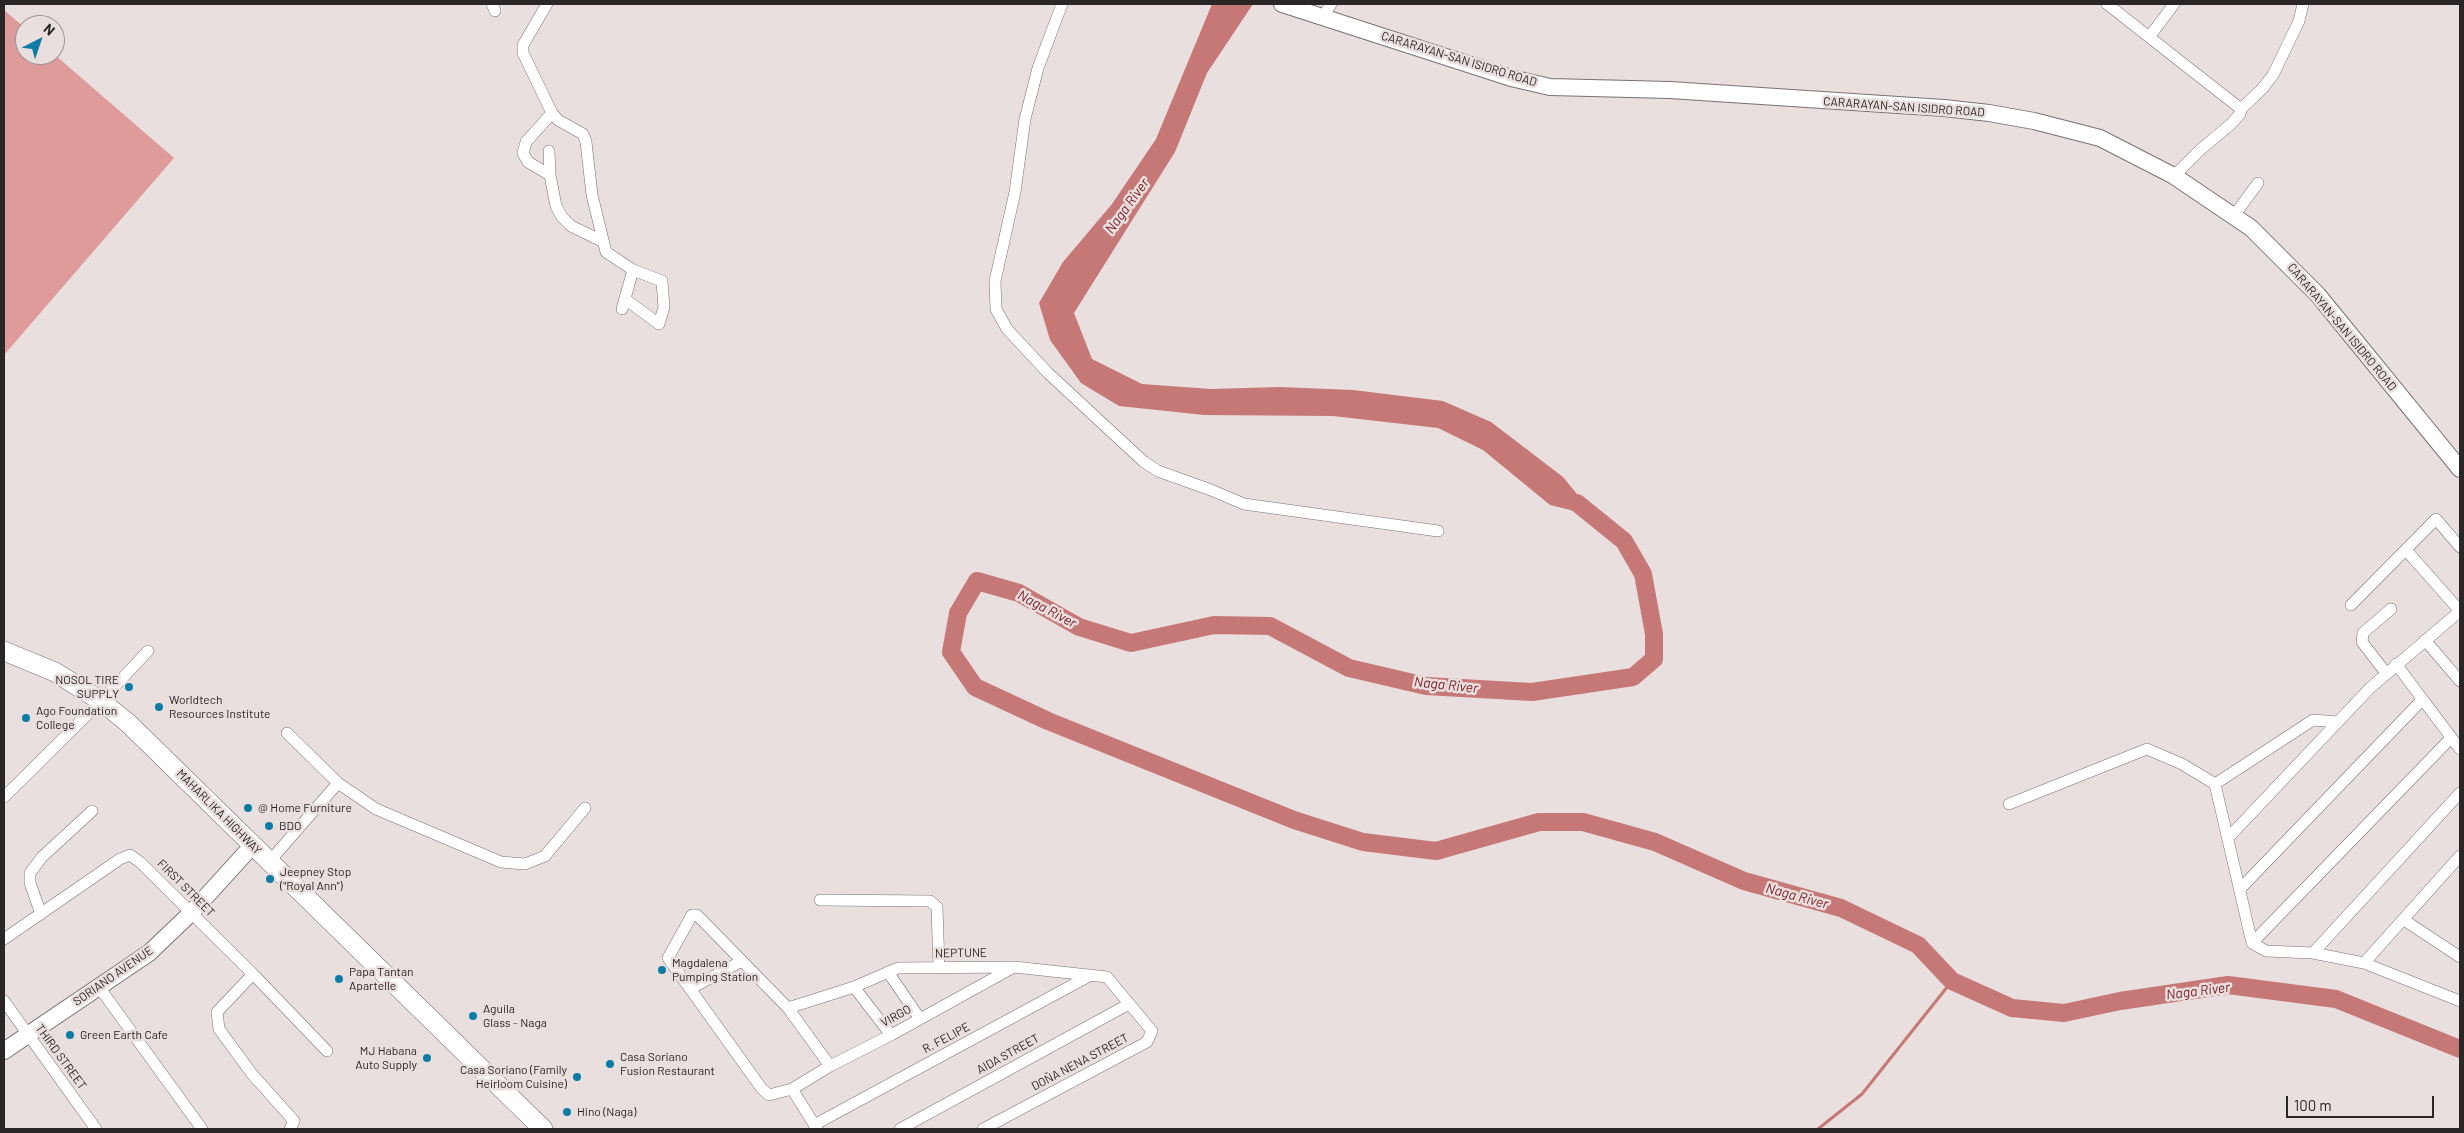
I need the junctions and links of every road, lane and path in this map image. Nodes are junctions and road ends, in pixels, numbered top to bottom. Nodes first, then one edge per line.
1 (547, 4) edge
2 (1062, 4) edge
3 (1284, 4) edge
4 (2107, 4) edge
5 (2174, 4) edge
6 (2303, 4) edge
7 (1327, 10) edge
8 (2150, 36) junction
9 (2241, 109) junction
10 (552, 113) junction
11 (549, 151) dead end
12 (550, 175) junction
13 (2174, 176) junction
14 (2258, 182) dead end
15 (2233, 217) junction
16 (602, 240) junction
17 (633, 270) junction
18 (2460, 469) edge
19 (1438, 531) dead end
20 (2460, 547) edge
21 (2406, 550) junction
22 (2350, 605) dead end
23 (2391, 608) dead end
24 (2425, 640) junction
25 (4, 650) edge
26 (148, 651) dead end
27 (2396, 664) junction
28 (2386, 673) junction
29 (2460, 681) edge
30 (2422, 700) junction
31 (101, 701) junction
32 (2337, 722) junction
33 (287, 733) dead end
34 (2451, 738) junction
35 (2460, 749) edge
36 (338, 783) junction
37 (2215, 784) junction
38 (2460, 793) edge
39 (4, 796) edge
40 (2009, 804) dead end
41 (585, 808) dead end
42 (92, 812) dead end
43 (2228, 838) junction
44 (253, 845) junction
45 (2460, 856) edge
46 (269, 862) junction
47 (2450, 866) junction
48 (2460, 874) edge
49 (2240, 889) junction
50 (820, 900) dead end
51 (191, 913) junction
52 (41, 914) junction
53 (2404, 920) junction
54 (4, 939) edge
55 (2252, 943) junction
56 (2312, 953) junction
57 (2460, 957) edge
58 (740, 962) junction
59 (2364, 962) junction
60 (1014, 966) junction
61 (939, 967) junction
62 (888, 972) junction
63 (253, 974) junction
64 (1092, 975) junction
65 (99, 987) junction
66 (854, 987) junction
67 (690, 989) junction
68 (4, 1001) edge
69 (2460, 1001) edge
70 (1129, 1004) junction
71 (788, 1008) junction
72 (920, 1019) junction
73 (27, 1035) junction
74 (891, 1035) junction
75 (4, 1051) edge
76 (327, 1051) dead end
77 (830, 1066) junction
78 (792, 1090) junction
79 (816, 1127) edge
80 (96, 1129) edge
81 (202, 1129) edge
82 (290, 1129) edge
83 (543, 1129) edge
84 (900, 1129) edge
85 (983, 1129) edge

1 - 10 street
2 - 19 street
3 - 7 main road, CARARAYAN-SAN ISIDRO ROAD
4 - 8 street
5 - 8 street
6 - 9 street
7 - 13 main road, CARARAYAN-SAN ISIDRO ROAD
8 - 9 street
9 - 13 street
10 - 12 street
10 - 16 street
11 - 12 street
12 - 16 street
13 - 15 main road, CARARAYAN-SAN ISIDRO ROAD
14 - 15 street
15 - 18 main road, CARARAYAN-SAN ISIDRO ROAD
16 - 17 street
17 - 17 street
20 - 21 street
21 - 22 street
21 - 24 street
23 - 28 street
24 - 27 street
24 - 29 street
25 - 31 main road, MAHARLIKA HIGHWAY
26 - 31 street
27 - 28 street
27 - 30 street
28 - 32 street
30 - 34 street
30 - 49 street
31 - 39 street
31 - 44 main road, MAHARLIKA HIGHWAY
32 - 37 street
32 - 43 street
33 - 36 street
34 - 35 street
34 - 55 street
36 - 41 street
36 - 46 street
37 - 40 street
37 - 43 street
38 - 56 street
42 - 52 street
43 - 49 street
44 - 46 main road, MAHARLIKA HIGHWAY
44 - 51 main road, SORIANO AVENUE
45 - 47 street
46 - 83 main road, MAHARLIKA HIGHWAY
47 - 48 street
47 - 53 street
49 - 55 street
50 - 61 street
51 - 52 street, FIRST STREET
51 - 63 street, FIRST STREET
51 - 65 main road, SORIANO AVENUE
52 - 54 street, FIRST STREET
53 - 57 street
53 - 59 street
55 - 56 street
56 - 59 street
58 - 67 street
58 - 67 street
58 - 71 street
59 - 69 street
60 - 61 street, NEPTUNE
60 - 64 street, NEPTUNE
60 - 72 street, VIRGO
61 - 62 street, NEPTUNE
62 - 66 street, NEPTUNE
62 - 72 street
63 - 76 street, FIRST STREET
63 - 82 street
64 - 70 street, NEPTUNE
64 - 79 street, R. FELIPE
65 - 73 main road, SORIANO AVENUE
65 - 81 street
66 - 71 street, NEPTUNE
66 - 74 street
67 - 78 street
68 - 73 street, THIRD STREET
70 - 84 street, AIDA STREET
70 - 85 street, DOÑA NENA STREET
71 - 77 street
72 - 74 street, VIRGO
73 - 75 main road, SORIANO AVENUE
73 - 80 street, THIRD STREET
74 - 77 street, VIRGO
77 - 78 street, VIRGO
78 - 79 street

